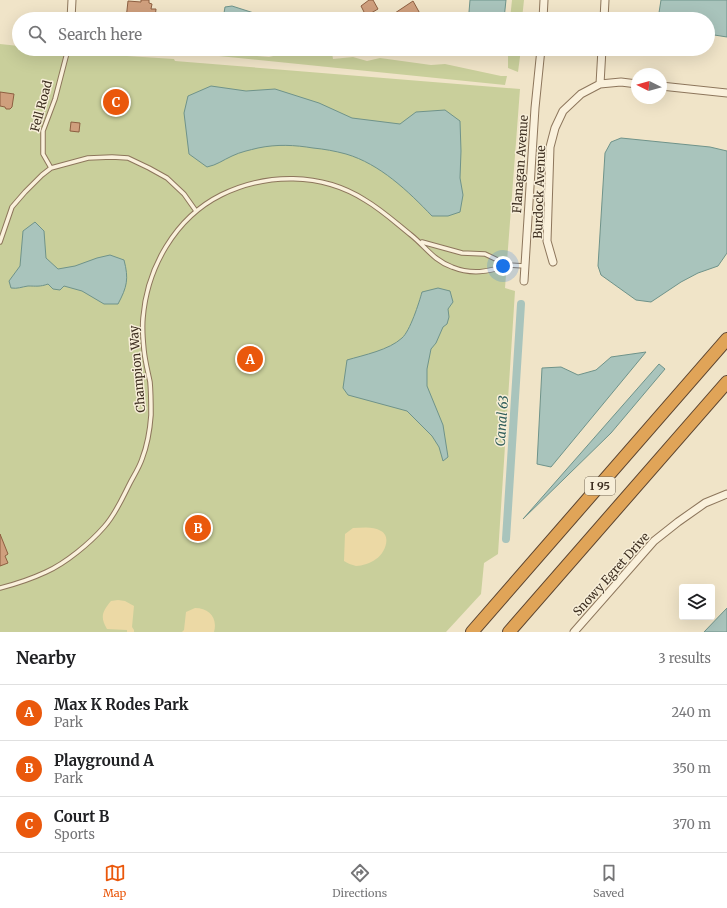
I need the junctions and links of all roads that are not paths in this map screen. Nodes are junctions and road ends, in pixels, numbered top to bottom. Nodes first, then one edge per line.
1 (72, 0) edge
2 (544, 0) edge
3 (605, 0) edge
4 (71, 12) edge
5 (543, 12) edge
6 (604, 12) edge
7 (66, 56) edge
8 (541, 56) edge
9 (602, 56) edge
10 (631, 83) edge
11 (600, 84) junction
12 (667, 87) edge
13 (727, 93) edge
14 (51, 168) junction
15 (196, 211) junction
16 (0, 242) edge
17 (420, 242) junction
18 (553, 262) dead end
19 (508, 265) junction
20 (524, 266) junction
21 (524, 281) dead end
22 (727, 339) edge
23 (727, 382) edge
24 (727, 494) edge
25 (0, 588) edge
26 (472, 632) edge
27 (509, 632) edge
28 (574, 632) edge

1 - 4 street
2 - 5 street
3 - 6 street
7 - 14 lane, Fell Road
8 - 20 street, Flanagan Avenue
9 - 11 street
10 - 11 street, Burdock Avenue
11 - 18 street, Burdock Avenue
12 - 13 street
14 - 15 lane
14 - 16 lane
15 - 17 lane, Champion Way
15 - 25 lane, Champion Way
17 - 19 lane, Champion Way
17 - 19 lane, Champion Way
19 - 20 lane, Champion Way
20 - 21 street, Flanagan Avenue
22 - 26 highway, I 95
23 - 27 highway, I 95
24 - 28 street, Snowy Egret Drive

